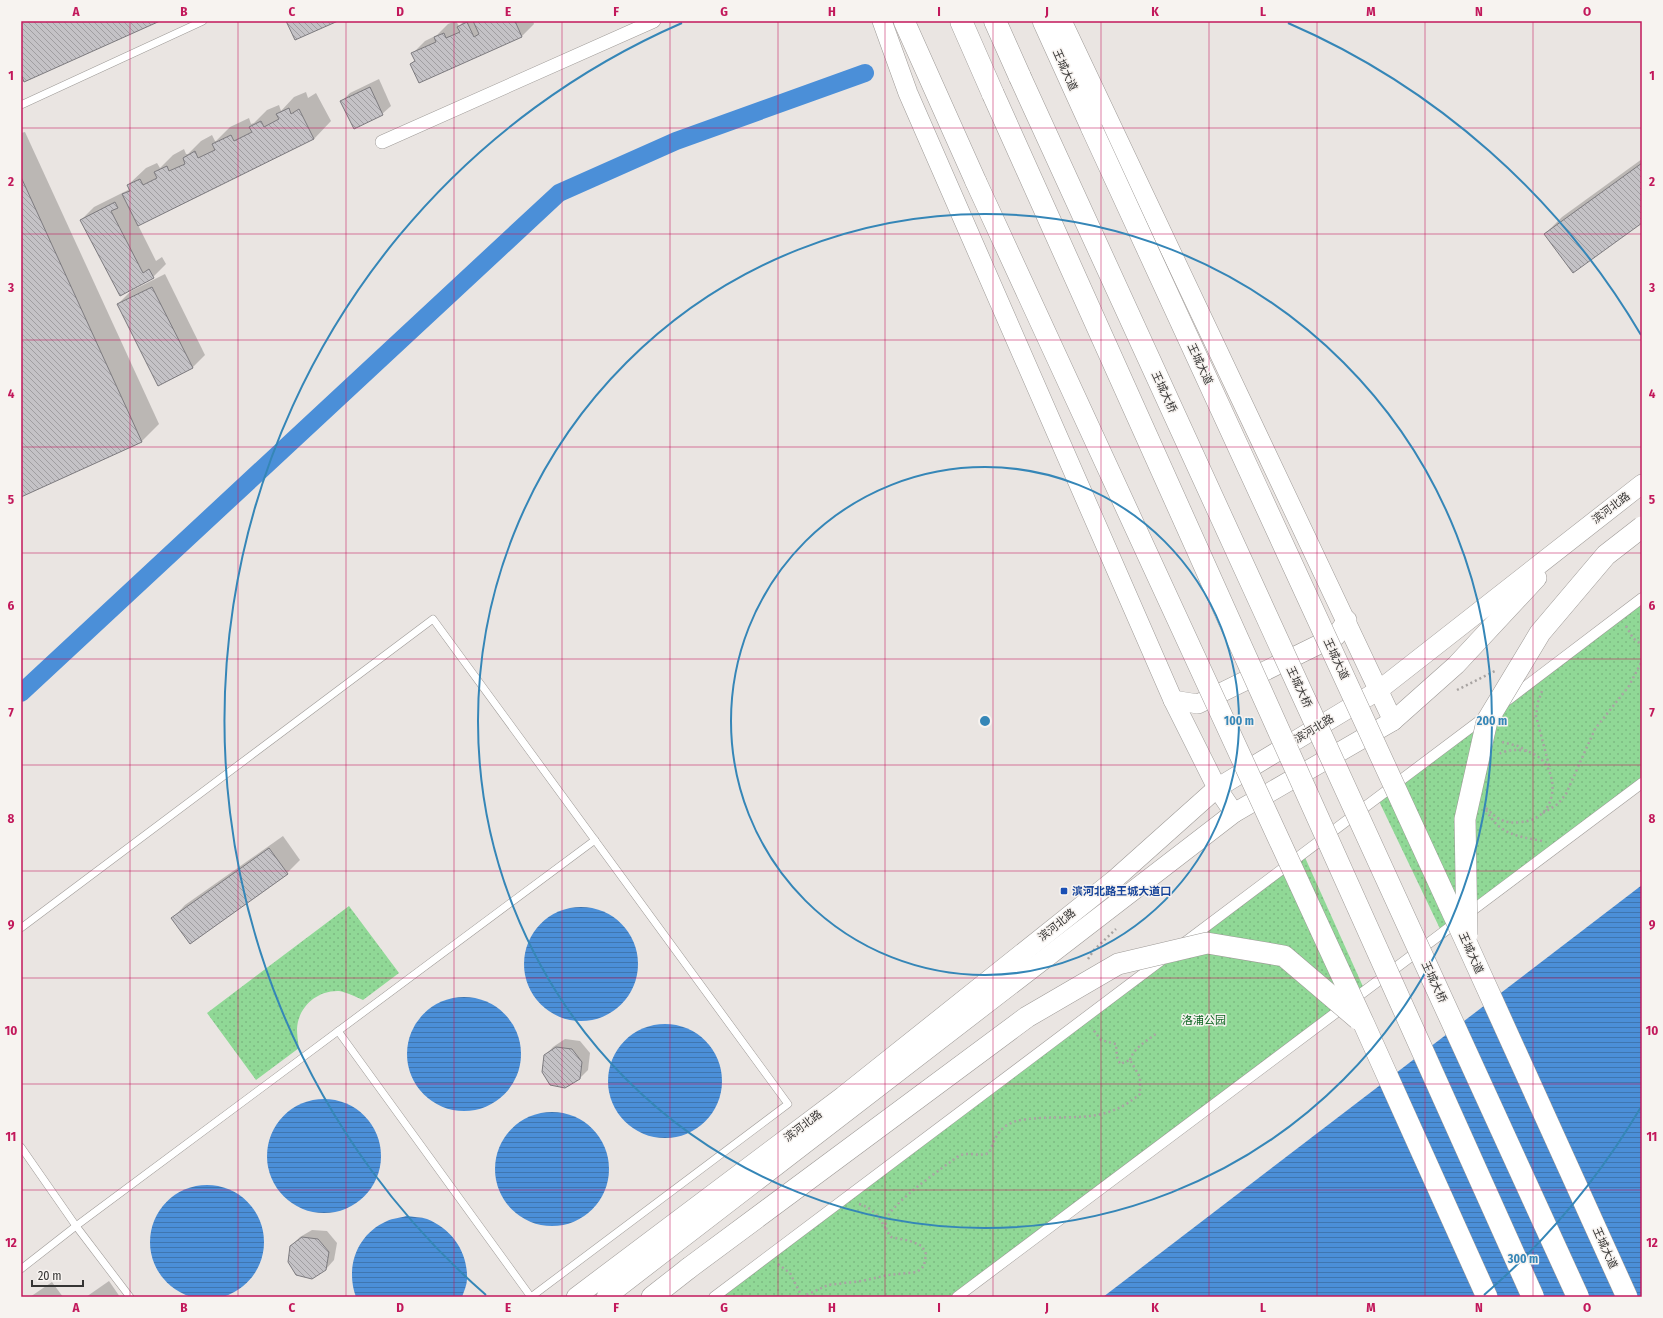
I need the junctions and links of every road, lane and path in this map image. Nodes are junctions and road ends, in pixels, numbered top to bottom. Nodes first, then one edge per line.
1 (203, 21) edge
2 (654, 21) edge
3 (882, 21) edge
4 (904, 21) edge
5 (961, 21) edge
6 (995, 21) edge
7 (998, 21) edge
8 (1043, 21) edge
9 (1062, 21) edge
10 (1020, 77) junction
11 (21, 105) edge
12 (382, 142) dead end
13 (1642, 484) edge
14 (1642, 526) edge
15 (1581, 531) junction
16 (1642, 598) edge
17 (1620, 615) junction
18 (1347, 620) junction
19 (1642, 645) edge
20 (1642, 661) edge
21 (1380, 690) junction
22 (1543, 690) dead end
23 (1173, 700) junction
24 (1393, 722) junction
25 (1494, 757) dead end
26 (1642, 783) edge
27 (1553, 784) junction
28 (1217, 788) junction
29 (1234, 813) junction
30 (1542, 813) junction
31 (595, 840) junction
32 (1563, 842) junction
33 (21, 928) edge
34 (1467, 944) junction
35 (1085, 1018) junction
36 (1364, 1024) junction
37 (338, 1031) junction
38 (1158, 1033) dead end
39 (1130, 1060) junction
40 (21, 1147) edge
41 (844, 1200) junction
42 (76, 1226) junction
43 (886, 1230) junction
44 (768, 1257) junction
45 (21, 1269) edge
46 (130, 1297) edge
47 (531, 1297) edge
48 (576, 1297) edge
49 (606, 1297) edge
50 (652, 1297) edge
51 (714, 1297) edge
52 (802, 1297) edge
53 (957, 1297) edge
54 (1487, 1297) edge
55 (1533, 1297) edge
56 (1578, 1297) edge
57 (1627, 1297) edge

1 - 11 lane
2 - 12 street
3 - 23 main road
4 - 36 main road, bridge
5 - 55 highway, bridge
6 - 10 highway
7 - 10 main road
8 - 34 main road, 王城大道, bridge
9 - 18 main road
10 - 56 highway, 王城大桥, bridge
13 - 15 main road, 滨河北路
14 - 34 main road, bridge
15 - 21 main road, 滨河北路
15 - 24 main road, 滨河北路
16 - 17 street
17 - 19 path
17 - 35 street
18 - 21 main road
18 - 23 main road
20 - 30 path
21 - 24 main road
21 - 28 main road, 滨河北路
22 - 27 path
23 - 28 main road
24 - 29 main road, 滨河北路
25 - 27 path
26 - 32 street
27 - 30 path
28 - 29 main road
28 - 48 main road, 滨河北路
29 - 49 main road, 滨河北路
30 - 32 path
31 - 33 lane
31 - 37 lane
31 - 47 lane
32 - 53 street
34 - 57 main road, 王城大道, bridge
35 - 39 path
35 - 41 street
36 - 50 main road, bridge
36 - 54 main road, bridge
37 - 42 lane
37 - 47 lane
38 - 39 path
39 - 43 path
40 - 42 lane
41 - 43 path
41 - 44 street
42 - 45 lane
42 - 46 lane
43 - 52 path
44 - 51 street
44 - 52 path

